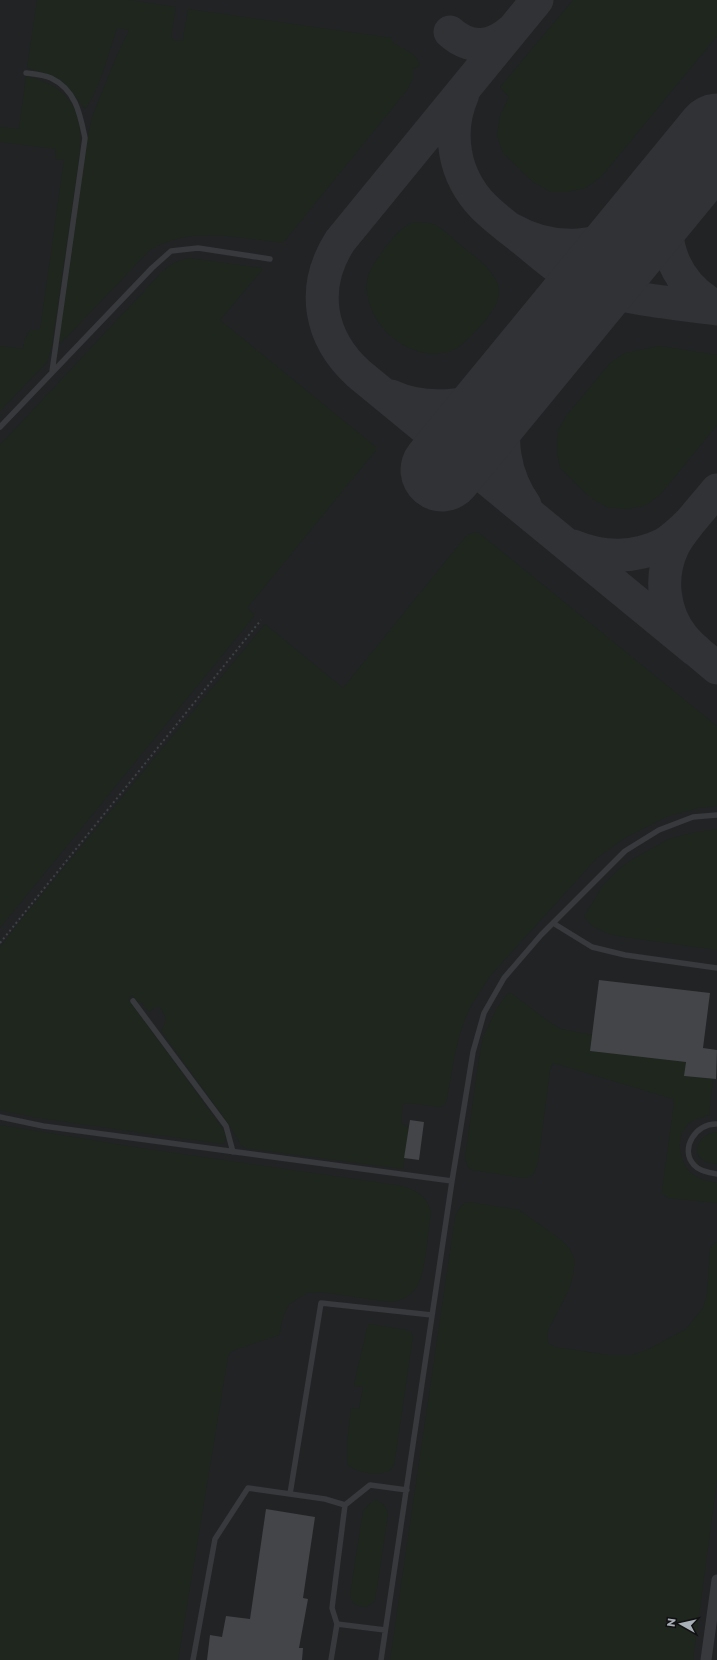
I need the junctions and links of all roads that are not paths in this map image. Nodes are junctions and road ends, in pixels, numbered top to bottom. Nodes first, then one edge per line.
1 (26, 73) dead end
2 (270, 259) dead end
3 (52, 372) junction
4 (0, 427) edge
5 (717, 815) edge
6 (553, 923) junction
7 (717, 968) edge
8 (133, 1001) dead end
9 (0, 1117) edge
10 (717, 1124) edge
11 (233, 1152) junction
12 (717, 1174) edge
13 (452, 1181) junction
14 (432, 1315) junction
15 (406, 1490) junction
16 (290, 1494) junction
17 (345, 1505) junction
18 (717, 1580) edge
19 (337, 1624) junction
20 (385, 1630) junction
21 (193, 1660) edge
22 (331, 1660) edge
23 (381, 1660) edge
24 (706, 1660) edge

1 - 3 lane
2 - 3 lane
3 - 4 lane
5 - 6 lane
6 - 7 lane
6 - 13 lane
8 - 11 lane
9 - 11 lane
10 - 12 lane
11 - 13 lane
13 - 14 lane
14 - 15 lane
14 - 16 lane
15 - 17 lane
15 - 20 lane
16 - 17 lane
16 - 21 lane
17 - 19 lane
18 - 24 street
19 - 20 lane
19 - 22 lane
20 - 23 lane

